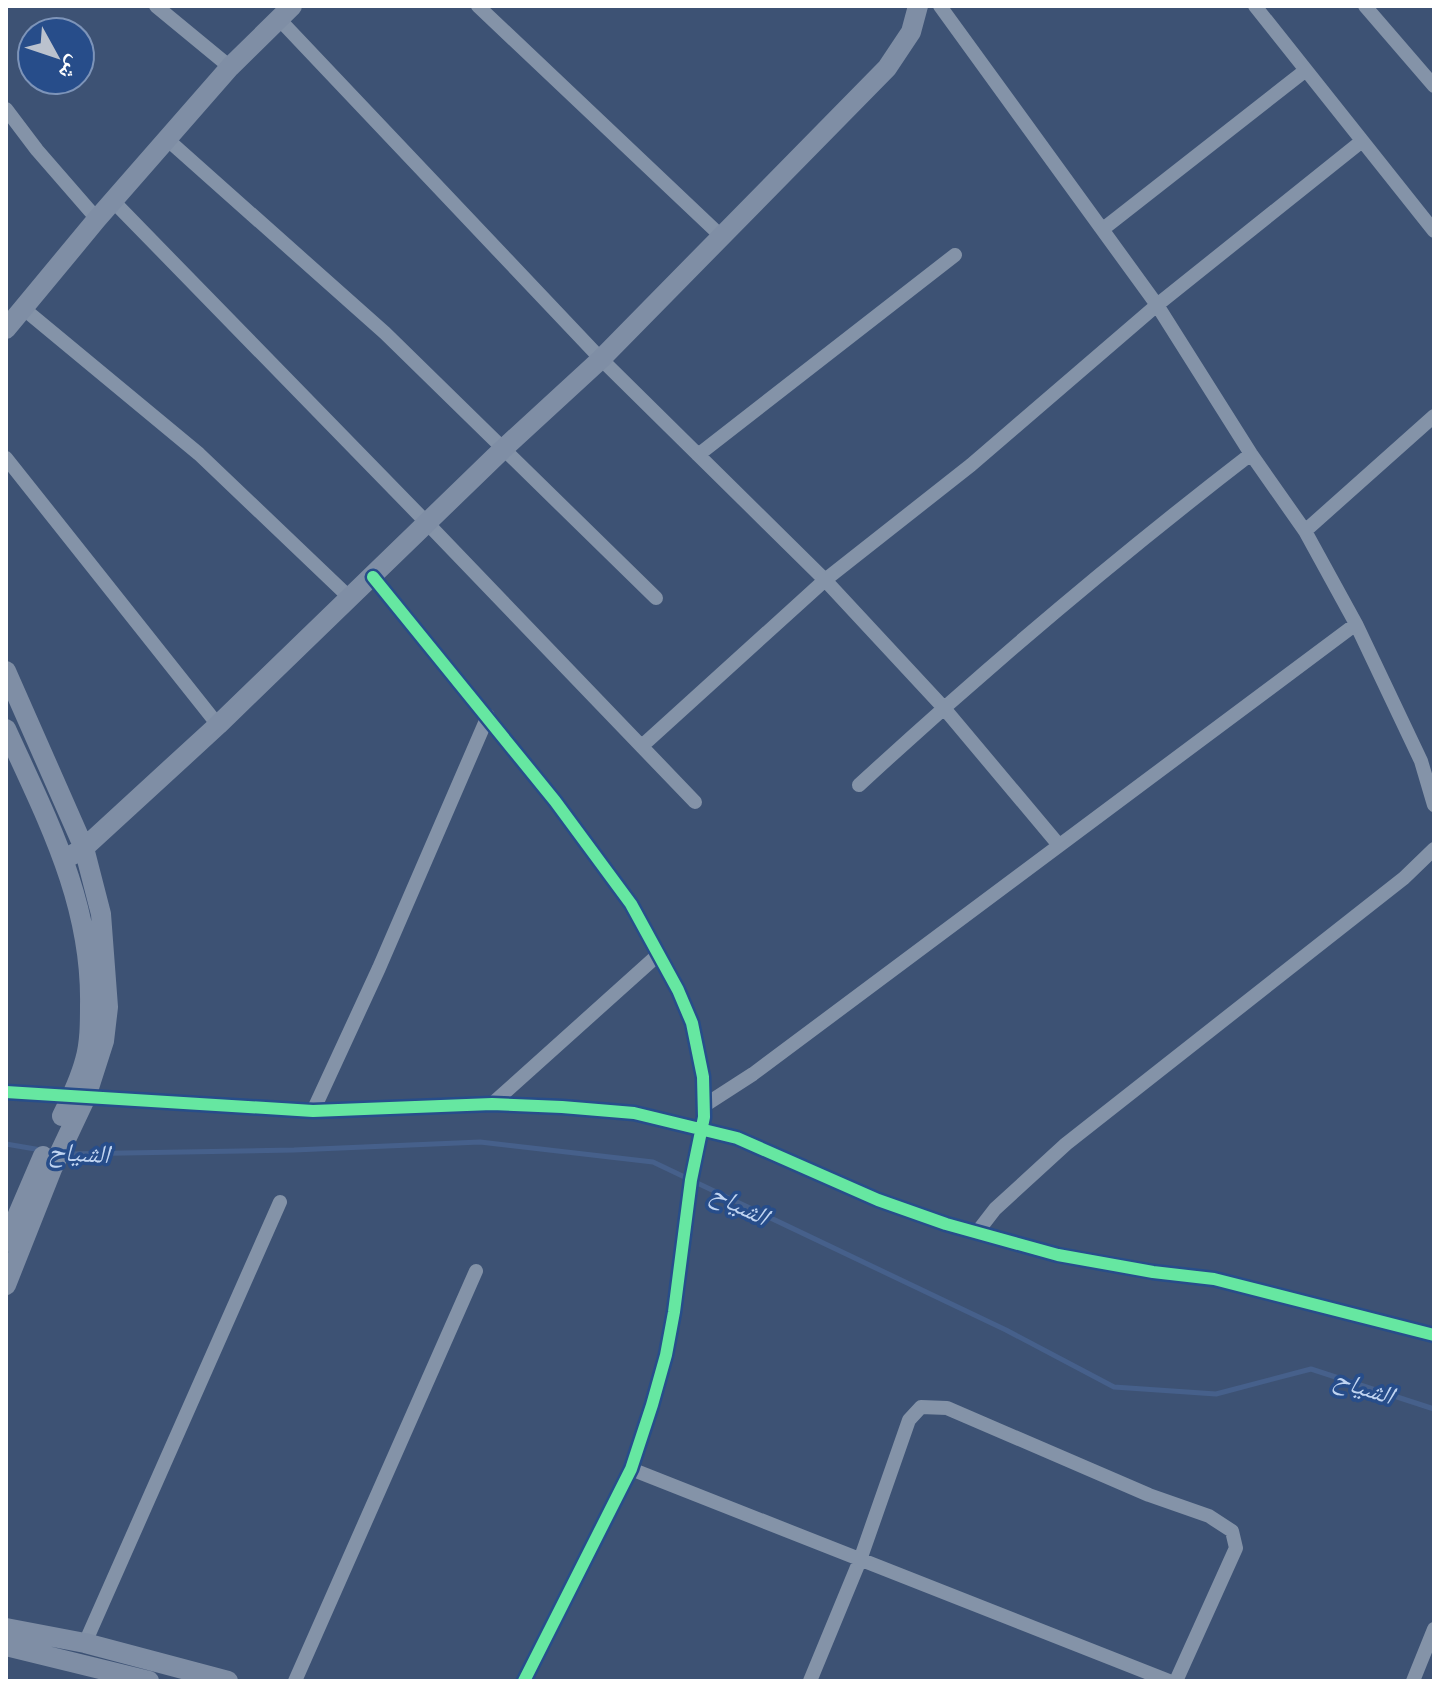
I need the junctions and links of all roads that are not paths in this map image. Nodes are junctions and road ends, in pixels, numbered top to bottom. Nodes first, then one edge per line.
1 (156, 6) edge
2 (480, 6) edge
3 (918, 6) edge
4 (940, 6) edge
5 (1255, 6) edge
6 (1365, 6) edge
7 (285, 12) edge
8 (230, 67) junction
9 (1306, 70) junction
10 (1434, 86) edge
11 (6, 109) edge
12 (168, 140) junction
13 (1362, 141) junction
14 (114, 202) junction
15 (97, 219) junction
16 (1103, 229) junction
17 (1434, 231) edge
18 (721, 236) junction
19 (955, 255) dead end
20 (1157, 305) junction
21 (24, 309) junction
22 (6, 329) edge
23 (601, 359) junction
24 (1434, 416) edge
25 (502, 450) junction
26 (1251, 454) junction
27 (698, 455) junction
28 (6, 458) edge
29 (428, 524) junction
30 (1305, 531) junction
31 (373, 577) junction
32 (825, 580) junction
33 (350, 598) junction
34 (656, 598) dead end
35 (1356, 624) junction
36 (6, 671) edge
37 (943, 707) junction
38 (488, 716) junction
39 (218, 725) junction
40 (6, 729) edge
41 (643, 745) junction
42 (1434, 752) edge
43 (1421, 761) junction
44 (859, 785) dead end
45 (695, 802) dead end
46 (1434, 805) edge
47 (1058, 844) junction
48 (84, 848) junction
49 (1434, 849) edge
50 (65, 859) junction
51 (659, 954) junction
52 (6, 1092) edge
53 (79, 1096) junction
54 (492, 1104) junction
55 (705, 1105) junction
56 (313, 1111) junction
57 (702, 1128) junction
58 (46, 1166) junction
59 (280, 1202) dead end
60 (10, 1220) edge
61 (978, 1231) junction
62 (6, 1242) edge
63 (476, 1271) dead end
64 (6, 1285) edge
65 (1434, 1335) edge
66 (631, 1469) junction
67 (860, 1560) junction
68 (6, 1628) edge
69 (1434, 1629) edge
70 (85, 1643) junction
71 (6, 1646) edge
72 (149, 1681) edge
73 (228, 1681) edge
74 (295, 1681) edge
75 (524, 1681) edge
76 (810, 1681) edge
77 (1169, 1681) edge
78 (1176, 1681) edge
79 (1413, 1681) edge

1 - 8 street
2 - 18 street
3 - 18 main road
4 - 16 street
5 - 9 street
6 - 10 street
7 - 8 main road
7 - 23 street
8 - 12 main road
9 - 13 street
9 - 16 street
11 - 15 street
12 - 14 main road
12 - 25 street
13 - 17 street
13 - 20 street
14 - 15 main road
14 - 29 street
15 - 21 main road
16 - 20 street
18 - 23 main road
19 - 27 street
20 - 26 street
20 - 32 street
21 - 22 main road
21 - 33 street
23 - 25 main road
23 - 27 street
24 - 30 street
25 - 29 main road
25 - 34 street
26 - 30 street
26 - 37 street
27 - 32 street
28 - 39 street
29 - 31 main road
29 - 41 street
30 - 35 street
31 - 33 main road
31 - 38 street
32 - 37 street
32 - 41 street
33 - 39 main road
35 - 43 street
35 - 47 street
36 - 48 main road
37 - 44 street
37 - 47 street
38 - 51 street
38 - 56 street
39 - 48 main road
40 - 50 main road
41 - 45 street
42 - 43 street
43 - 46 street
47 - 55 street
48 - 50 main road
48 - 53 main road
49 - 61 street
50 - 53 main road
51 - 54 street
51 - 55 street
52 - 53 street
53 - 56 street
53 - 58 main road
54 - 56 street
54 - 57 street
55 - 57 street
57 - 61 street
57 - 66 street
58 - 60 main road
58 - 64 main road
59 - 70 street
60 - 62 main road
61 - 65 street
63 - 74 street
66 - 67 street
66 - 75 street
67 - 76 street
67 - 77 street
67 - 78 street
68 - 70 main road
69 - 79 street
70 - 73 main road
71 - 72 main road

